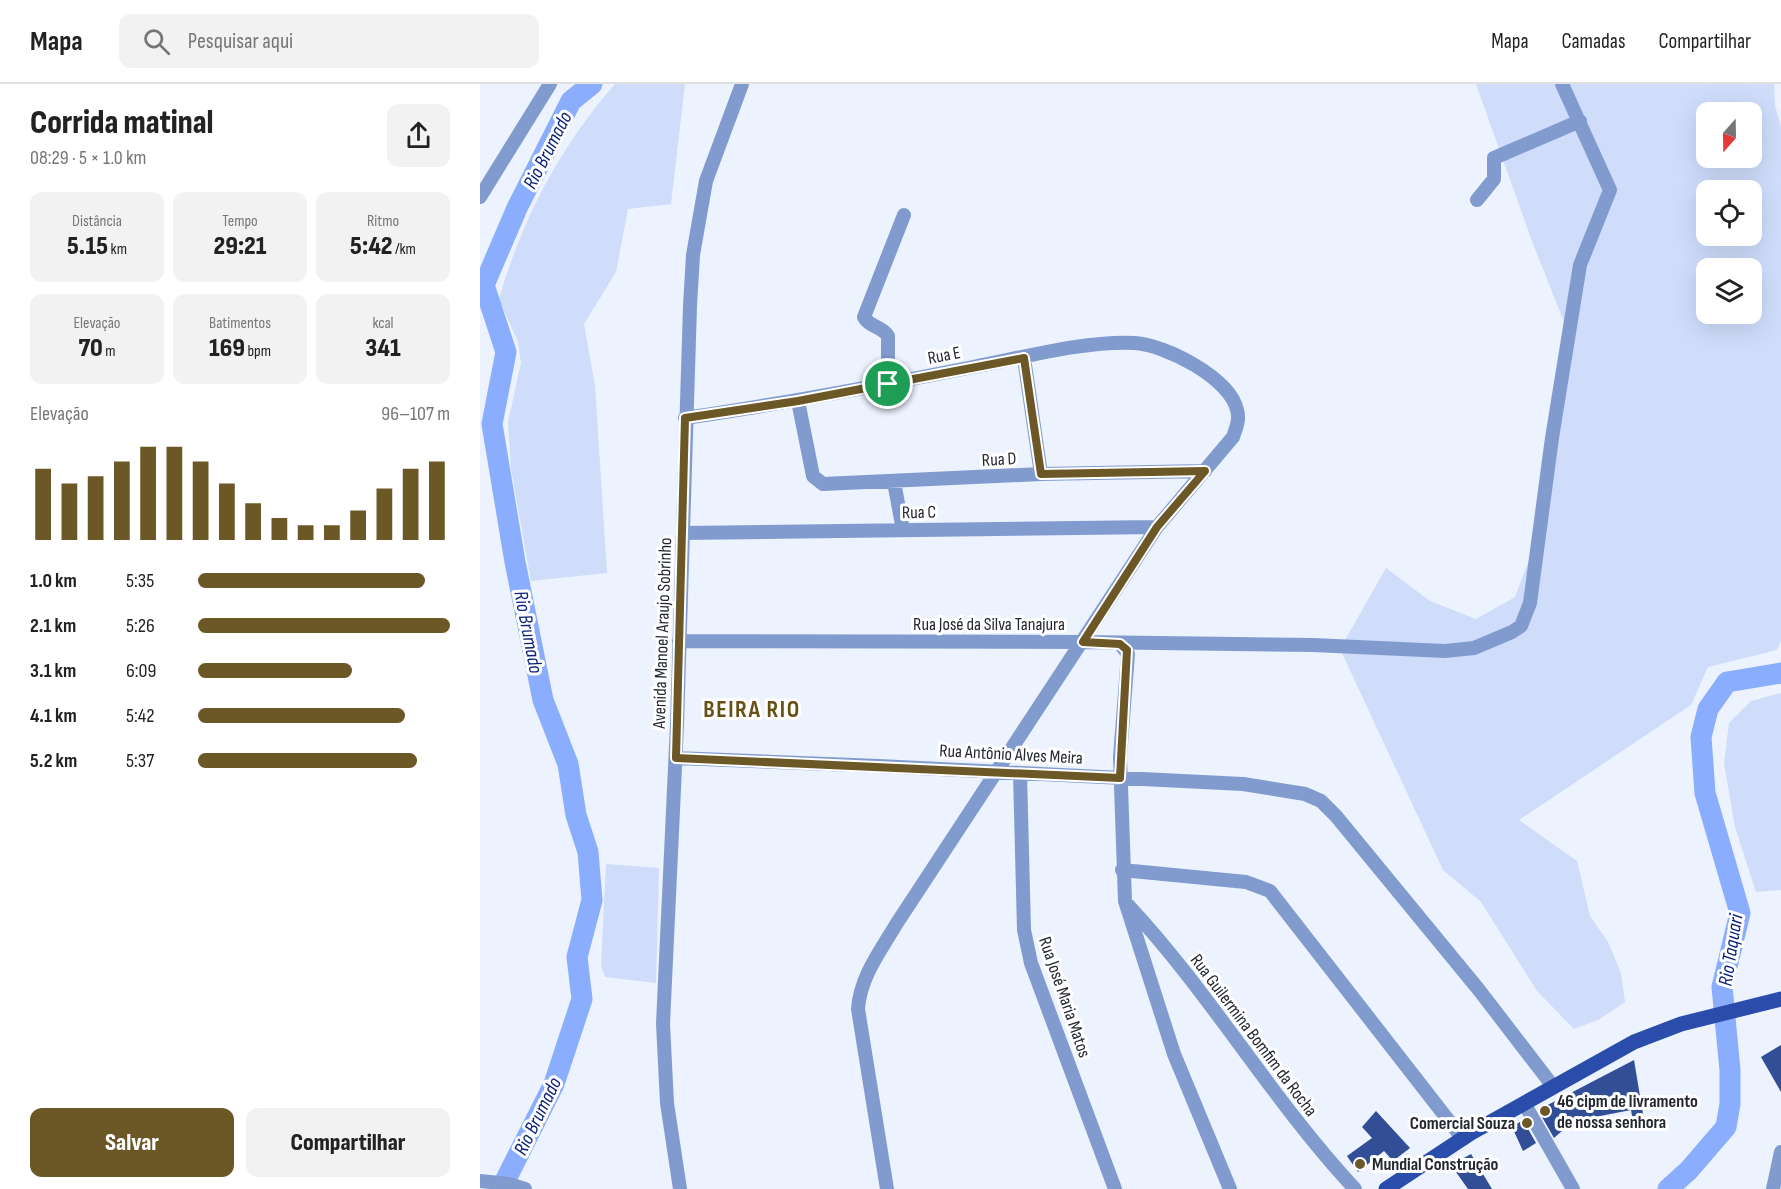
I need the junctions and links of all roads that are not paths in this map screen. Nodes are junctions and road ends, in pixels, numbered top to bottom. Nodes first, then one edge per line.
1 (550, 84) edge
2 (742, 84) edge
3 (1562, 84) edge
4 (1580, 121) junction
5 (480, 197) edge
6 (1477, 201) dead end
7 (904, 215) dead end
8 (1024, 358) junction
9 (888, 384) junction
10 (798, 401) junction
11 (685, 418) junction
12 (1205, 471) junction
13 (1041, 474) junction
14 (894, 482) junction
15 (1157, 527) junction
16 (903, 530) junction
17 (682, 533) junction
18 (679, 641) junction
19 (1083, 642) junction
20 (1120, 644) junction
21 (676, 758) junction
22 (996, 772) junction
23 (1020, 774) junction
24 (1120, 778) junction
25 (1122, 870) junction
26 (1125, 902) junction
27 (1780, 1000) edge
28 (1552, 1085) junction
29 (1524, 1103) junction
30 (1463, 1139) junction
31 (1781, 1152) edge
32 (480, 1181) edge
33 (525, 1189) edge
34 (680, 1189) edge
35 (887, 1189) edge
36 (1115, 1189) edge
37 (1230, 1189) edge
38 (1355, 1189) edge
39 (1386, 1189) edge
40 (1573, 1189) edge
41 (1773, 1189) edge

1 - 5 street
2 - 11 street, Avenida Manoel Araujo Sobrinho
3 - 4 street, Rua José da Silva Tanajura
4 - 6 street
4 - 20 street, Rua José da Silva Tanajura
7 - 9 street
8 - 9 street, Rua E
8 - 12 street, Rua E
8 - 13 street
9 - 10 street, Rua E
10 - 11 street, Rua E
10 - 14 street, Rua D
11 - 17 street, Avenida Manoel Araujo Sobrinho
12 - 13 street, Rua D
12 - 15 street, Rua E
13 - 14 street, Rua D
14 - 16 street
15 - 16 street, Rua C
15 - 19 street, Rua E
16 - 17 street, Rua C
17 - 18 street, Avenida Manoel Araujo Sobrinho
18 - 19 street, Rua José da Silva Tanajura
18 - 21 street, Avenida Manoel Araujo Sobrinho
19 - 20 street, Rua José da Silva Tanajura
19 - 22 street, Rua E
20 - 24 street
21 - 22 street, Rua Antônio Alves Meira
21 - 34 street, Avenida Manoel Araujo Sobrinho
22 - 23 street, Rua Antônio Alves Meira
22 - 35 street, Rua E
23 - 24 street, Rua Antônio Alves Meira
23 - 36 street, Rua José Maria Matos
24 - 25 street
24 - 28 street, Rua Antônio Alves Meira
25 - 26 street
25 - 30 street
26 - 37 street
26 - 38 street, Rua Guilermina Bomfim da Rocha
27 - 28 main road
28 - 29 main road
29 - 30 main road
29 - 40 street
30 - 39 main road
31 - 41 street
32 - 33 street

